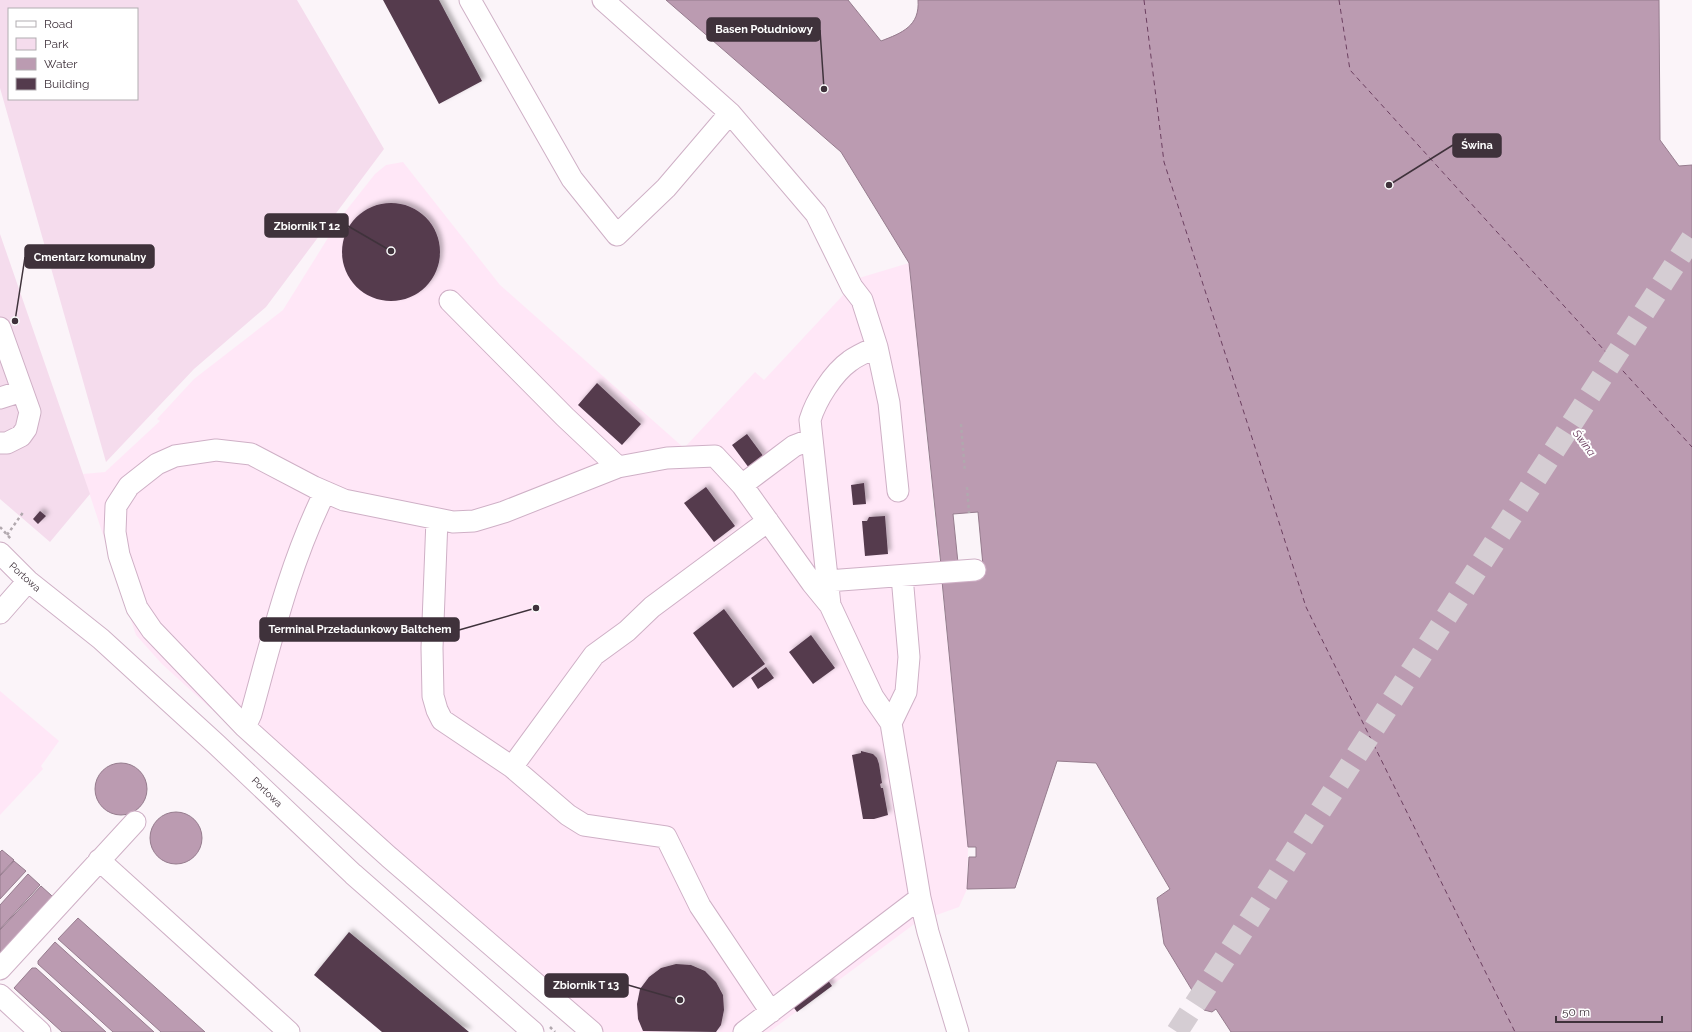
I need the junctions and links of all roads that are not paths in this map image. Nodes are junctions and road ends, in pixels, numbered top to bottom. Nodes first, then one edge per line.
1 (470, 0) edge
2 (604, 0) edge
3 (730, 114) junction
4 (450, 301) dead end
5 (1, 332) edge
6 (877, 347) junction
7 (22, 391) junction
8 (0, 398) edge
9 (812, 439) junction
10 (0, 443) edge
11 (618, 467) junction
12 (742, 485) junction
13 (325, 492) junction
14 (898, 492) dead end
15 (438, 519) junction
16 (768, 521) junction
17 (4, 544) edge
18 (975, 570) dead end
19 (902, 576) junction
20 (28, 581) junction
21 (820, 582) junction
22 (0, 613) edge
23 (890, 723) junction
24 (245, 727) junction
25 (512, 767) junction
26 (135, 822) dead end
27 (99, 860) junction
28 (920, 898) junction
29 (0, 969) edge
30 (0, 995) edge
31 (771, 1012) junction
32 (40, 1032) edge
33 (290, 1032) edge
34 (533, 1032) edge
35 (592, 1032) edge
36 (744, 1032) edge
37 (958, 1032) edge

1 - 3 street
2 - 3 street
3 - 6 street
4 - 11 street
5 - 7 street
6 - 9 street
6 - 14 street
7 - 8 street
7 - 10 street
9 - 12 street
9 - 21 street
11 - 12 street
11 - 15 street
12 - 16 street
13 - 15 street
13 - 24 street
13 - 24 street
15 - 25 street
16 - 21 street
16 - 25 street
17 - 20 street, Portowa
18 - 19 street
19 - 21 street
19 - 23 street
20 - 22 street
20 - 34 street, Portowa
21 - 23 street
23 - 28 street
24 - 35 street
25 - 31 street
26 - 27 street
27 - 29 street
27 - 33 street
28 - 31 street
28 - 37 street
30 - 32 street
31 - 36 street

